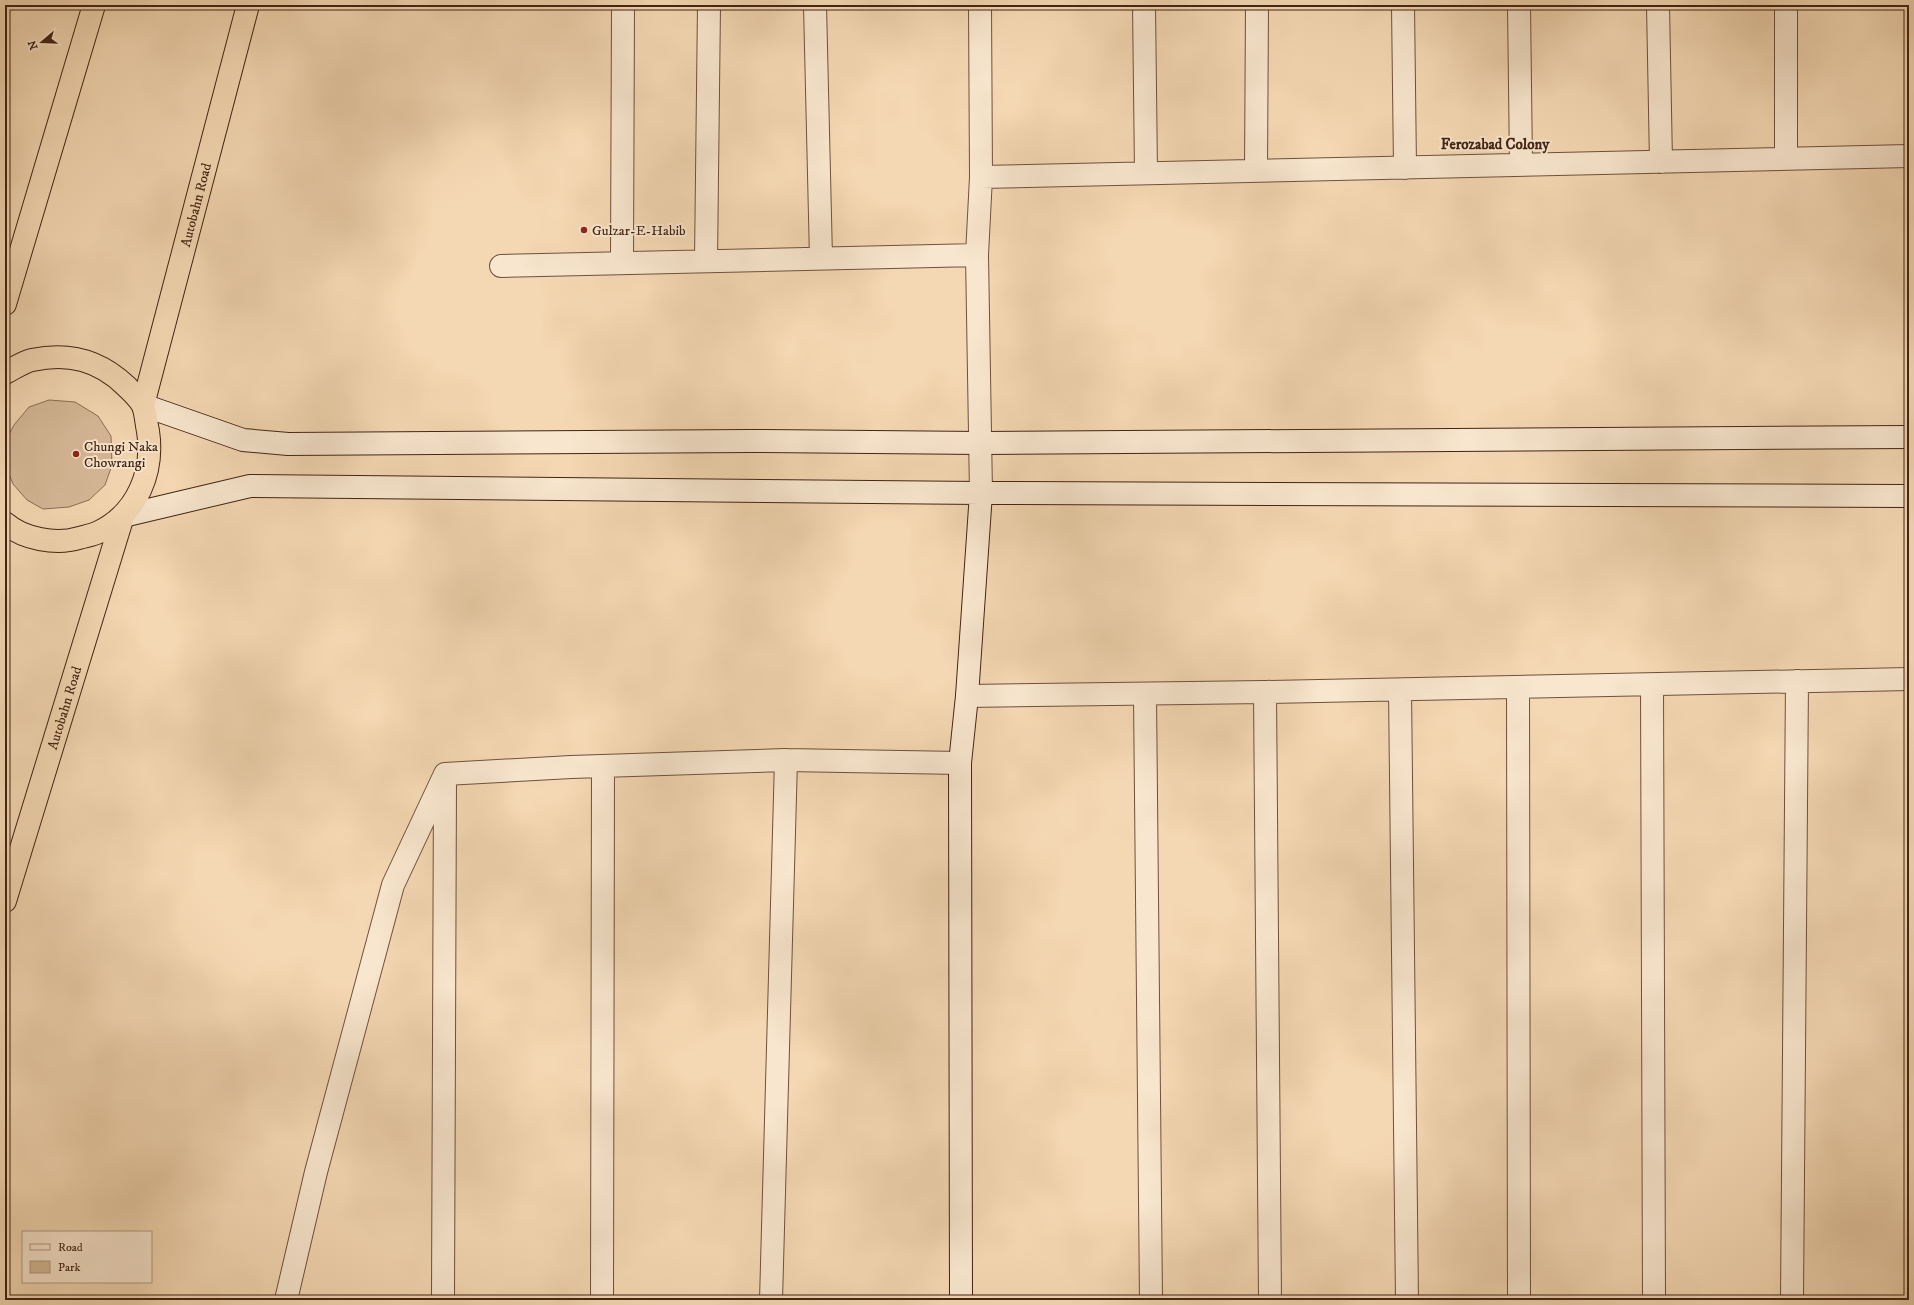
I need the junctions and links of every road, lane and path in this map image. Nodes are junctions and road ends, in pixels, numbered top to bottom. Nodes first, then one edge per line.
1 (94, 5) edge
2 (248, 5) edge
3 (623, 5) edge
4 (709, 5) edge
5 (815, 5) edge
6 (980, 5) edge
7 (1144, 5) edge
8 (1257, 5) edge
9 (1403, 5) edge
10 (1519, 5) edge
11 (1658, 5) edge
12 (1786, 5) edge
13 (1909, 156) edge
14 (1786, 158) junction
15 (1661, 162) junction
16 (1521, 165) junction
17 (1405, 168) junction
18 (1256, 171) junction
19 (1146, 173) junction
20 (982, 177) junction
21 (977, 255) junction
22 (821, 258) junction
23 (706, 261) junction
24 (622, 263) junction
25 (501, 266) dead end
26 (5, 304) edge
27 (5, 373) edge
28 (143, 405) junction
29 (1909, 437) edge
30 (981, 443) junction
31 (981, 493) junction
32 (1909, 496) edge
33 (123, 516) junction
34 (5, 523) edge
35 (1909, 679) edge
36 (1797, 681) junction
37 (1652, 685) junction
38 (1518, 687) junction
39 (1400, 690) junction
40 (1265, 692) junction
41 (1145, 695) junction
42 (967, 696) junction
43 (786, 760) junction
44 (960, 763) junction
45 (603, 766) junction
46 (445, 774) junction
47 (5, 901) edge
48 (286, 1300) edge
49 (443, 1300) edge
50 (602, 1300) edge
51 (771, 1300) edge
52 (961, 1300) edge
53 (1151, 1300) edge
54 (1270, 1300) edge
55 (1407, 1300) edge
56 (1519, 1300) edge
57 (1654, 1300) edge
58 (1792, 1300) edge

1 - 26 highway
2 - 28 highway, Autobahn Road
3 - 24 street
4 - 23 street
5 - 22 street
6 - 20 street
7 - 19 street
8 - 18 street
9 - 17 street
10 - 16 street
11 - 15 street
12 - 14 street
13 - 14 street
14 - 15 street
15 - 16 street
16 - 17 street
17 - 18 street
18 - 19 street
19 - 20 street
20 - 21 street
21 - 22 street
21 - 30 street
22 - 23 street
23 - 24 street
24 - 25 street
27 - 28 highway
28 - 30 street
28 - 33 highway
29 - 30 street
30 - 31 street
31 - 32 street
31 - 33 street
31 - 42 street
33 - 34 highway
33 - 47 highway, Autobahn Road
35 - 36 street
36 - 37 street
36 - 58 street
37 - 38 street
37 - 57 street
38 - 39 street
38 - 56 street
39 - 40 street
39 - 55 street
40 - 41 street
40 - 54 street
41 - 42 street
41 - 53 street
42 - 44 street
43 - 44 street
43 - 45 street
43 - 51 street
44 - 52 street
45 - 46 street
45 - 50 street
46 - 48 street
46 - 49 street

